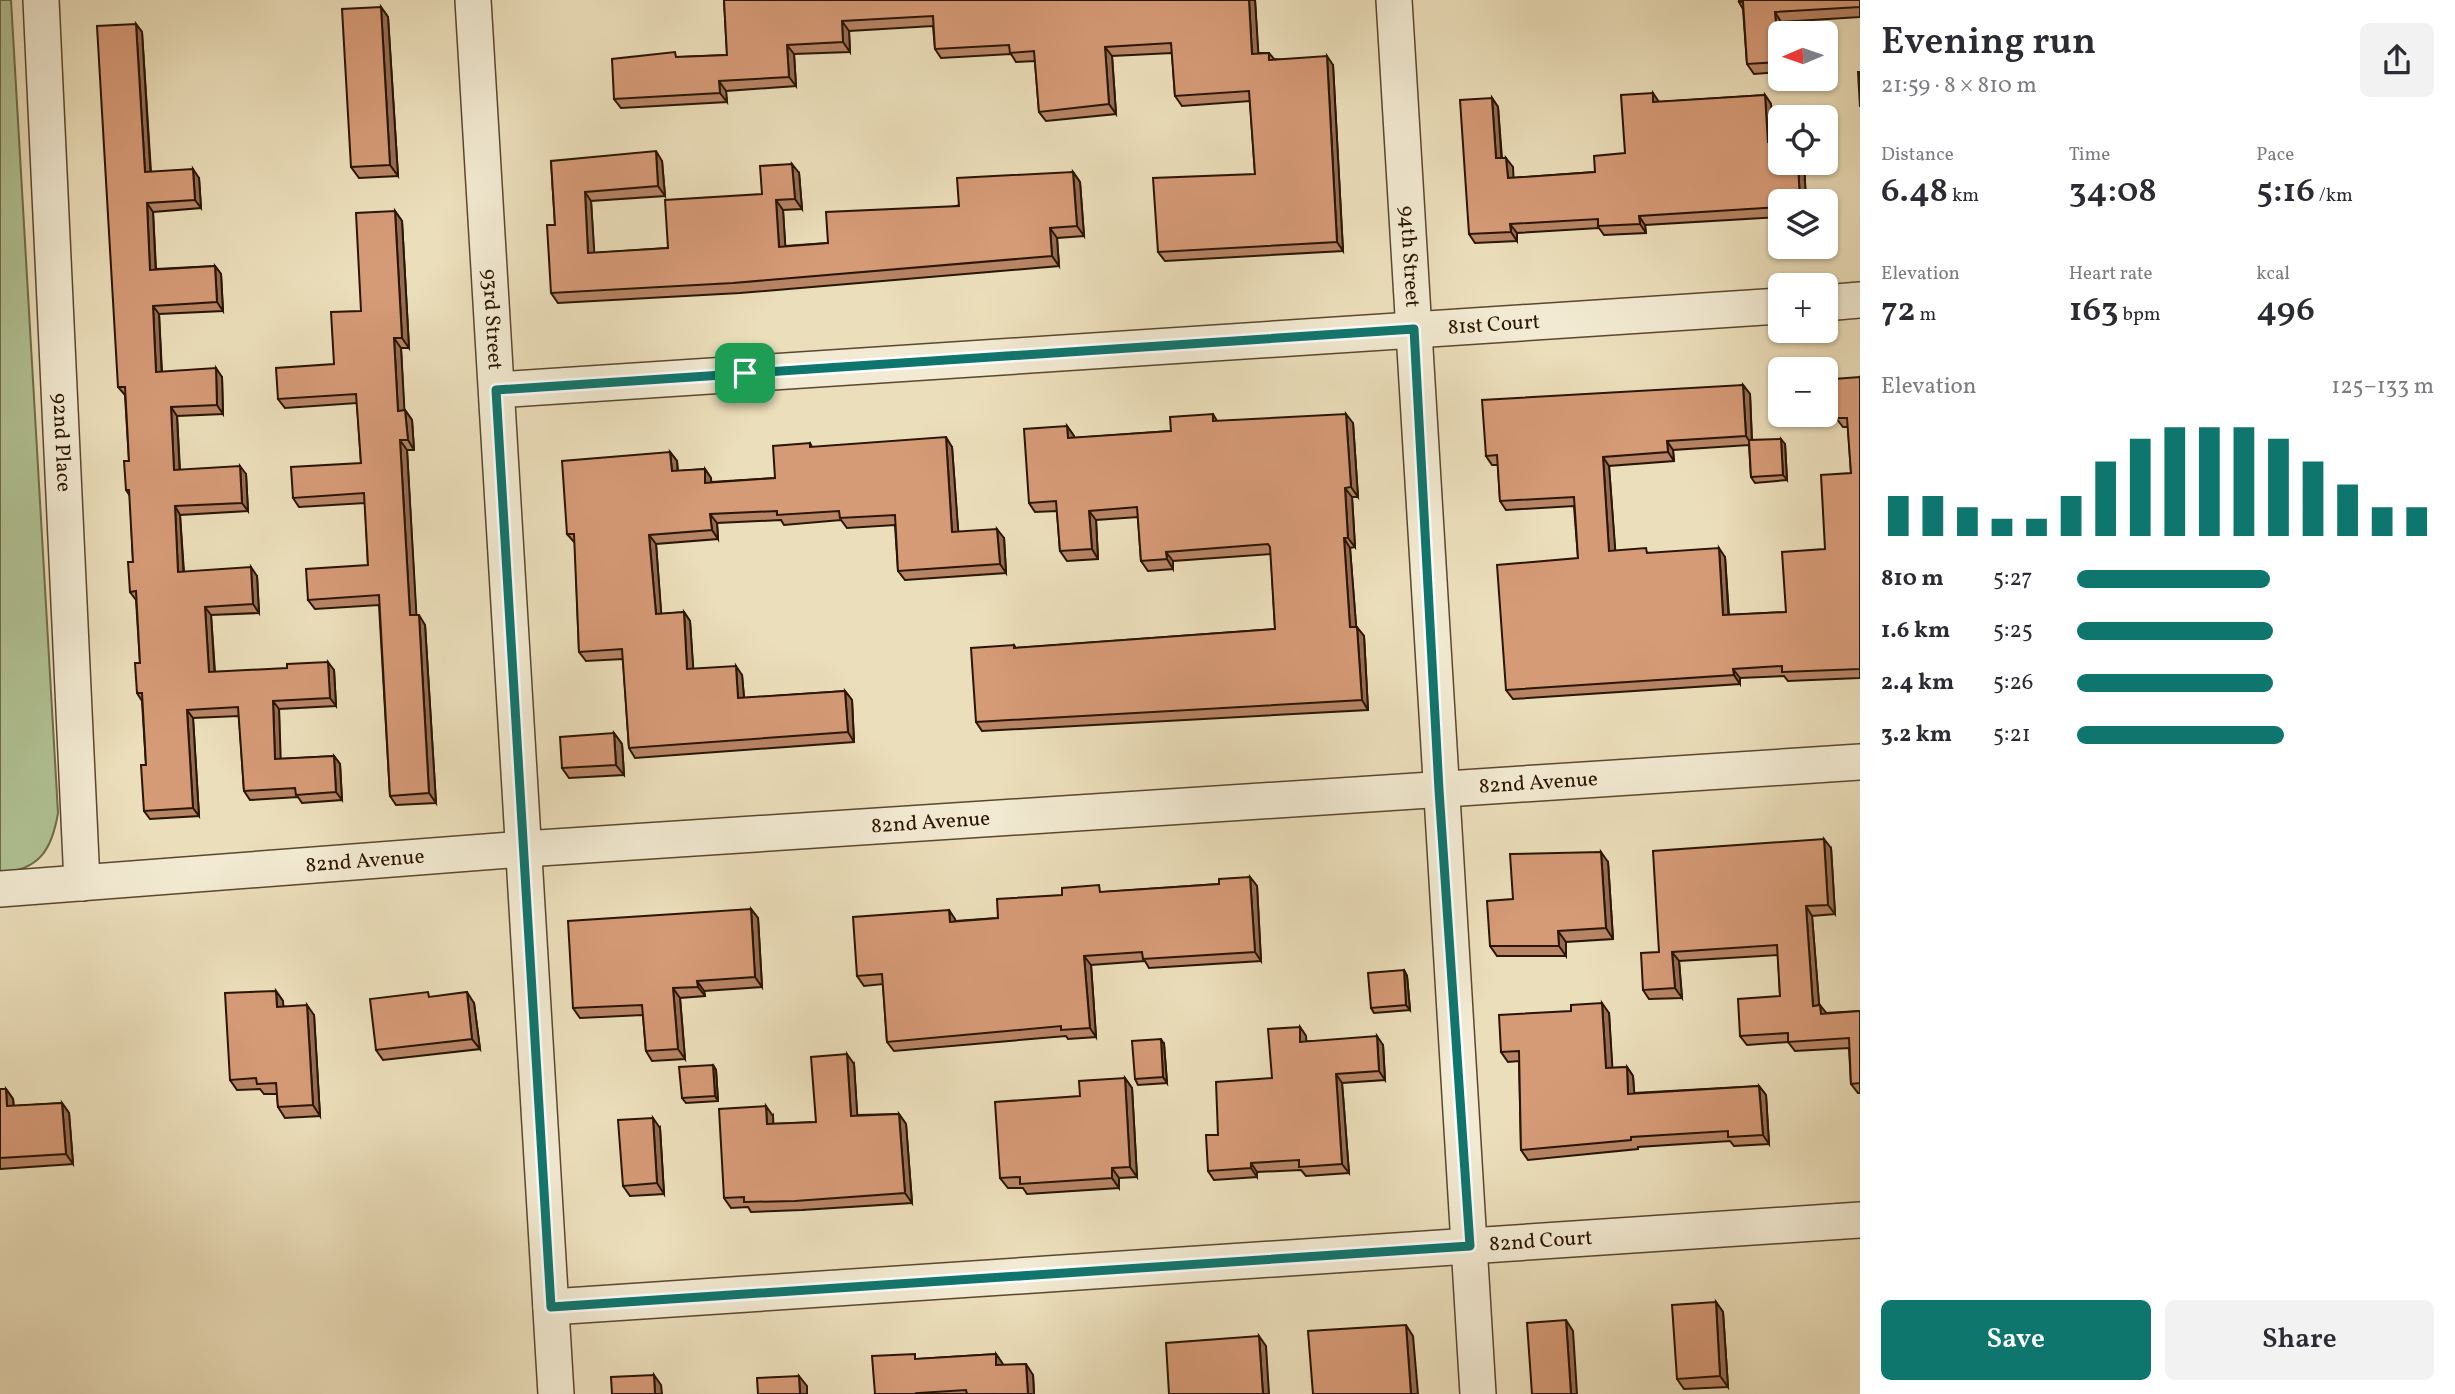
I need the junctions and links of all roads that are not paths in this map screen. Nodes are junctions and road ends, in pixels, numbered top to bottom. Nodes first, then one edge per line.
1 (41, 0) edge
2 (473, 0) edge
3 (1394, 0) edge
4 (1860, 300) edge
5 (1838, 302) edge
6 (1768, 307) edge
7 (1414, 329) junction
8 (496, 390) junction
9 (1860, 762) edge
10 (1439, 790) junction
11 (524, 849) junction
12 (82, 883) junction
13 (0, 889) edge
14 (1860, 1220) edge
15 (1470, 1246) junction
16 (551, 1307) junction
17 (556, 1394) edge
18 (1478, 1394) edge

1 - 12 street, 92nd Place
2 - 8 street, 93rd Street
3 - 7 street, 94th Street
4 - 5 street
6 - 7 street, 81st Court
7 - 8 street, 81st Court
7 - 10 street, 94th Street
8 - 11 street, 93rd Street
9 - 10 street, 82nd Avenue
10 - 11 street, 82nd Avenue
10 - 15 street, 94th Street
11 - 12 street, 82nd Avenue
11 - 16 street, 93rd Street
12 - 13 street, 82nd Avenue
14 - 15 street, 82nd Court
15 - 16 street, 82nd Court
15 - 18 street, 94th Street
16 - 17 street, 93rd Street

